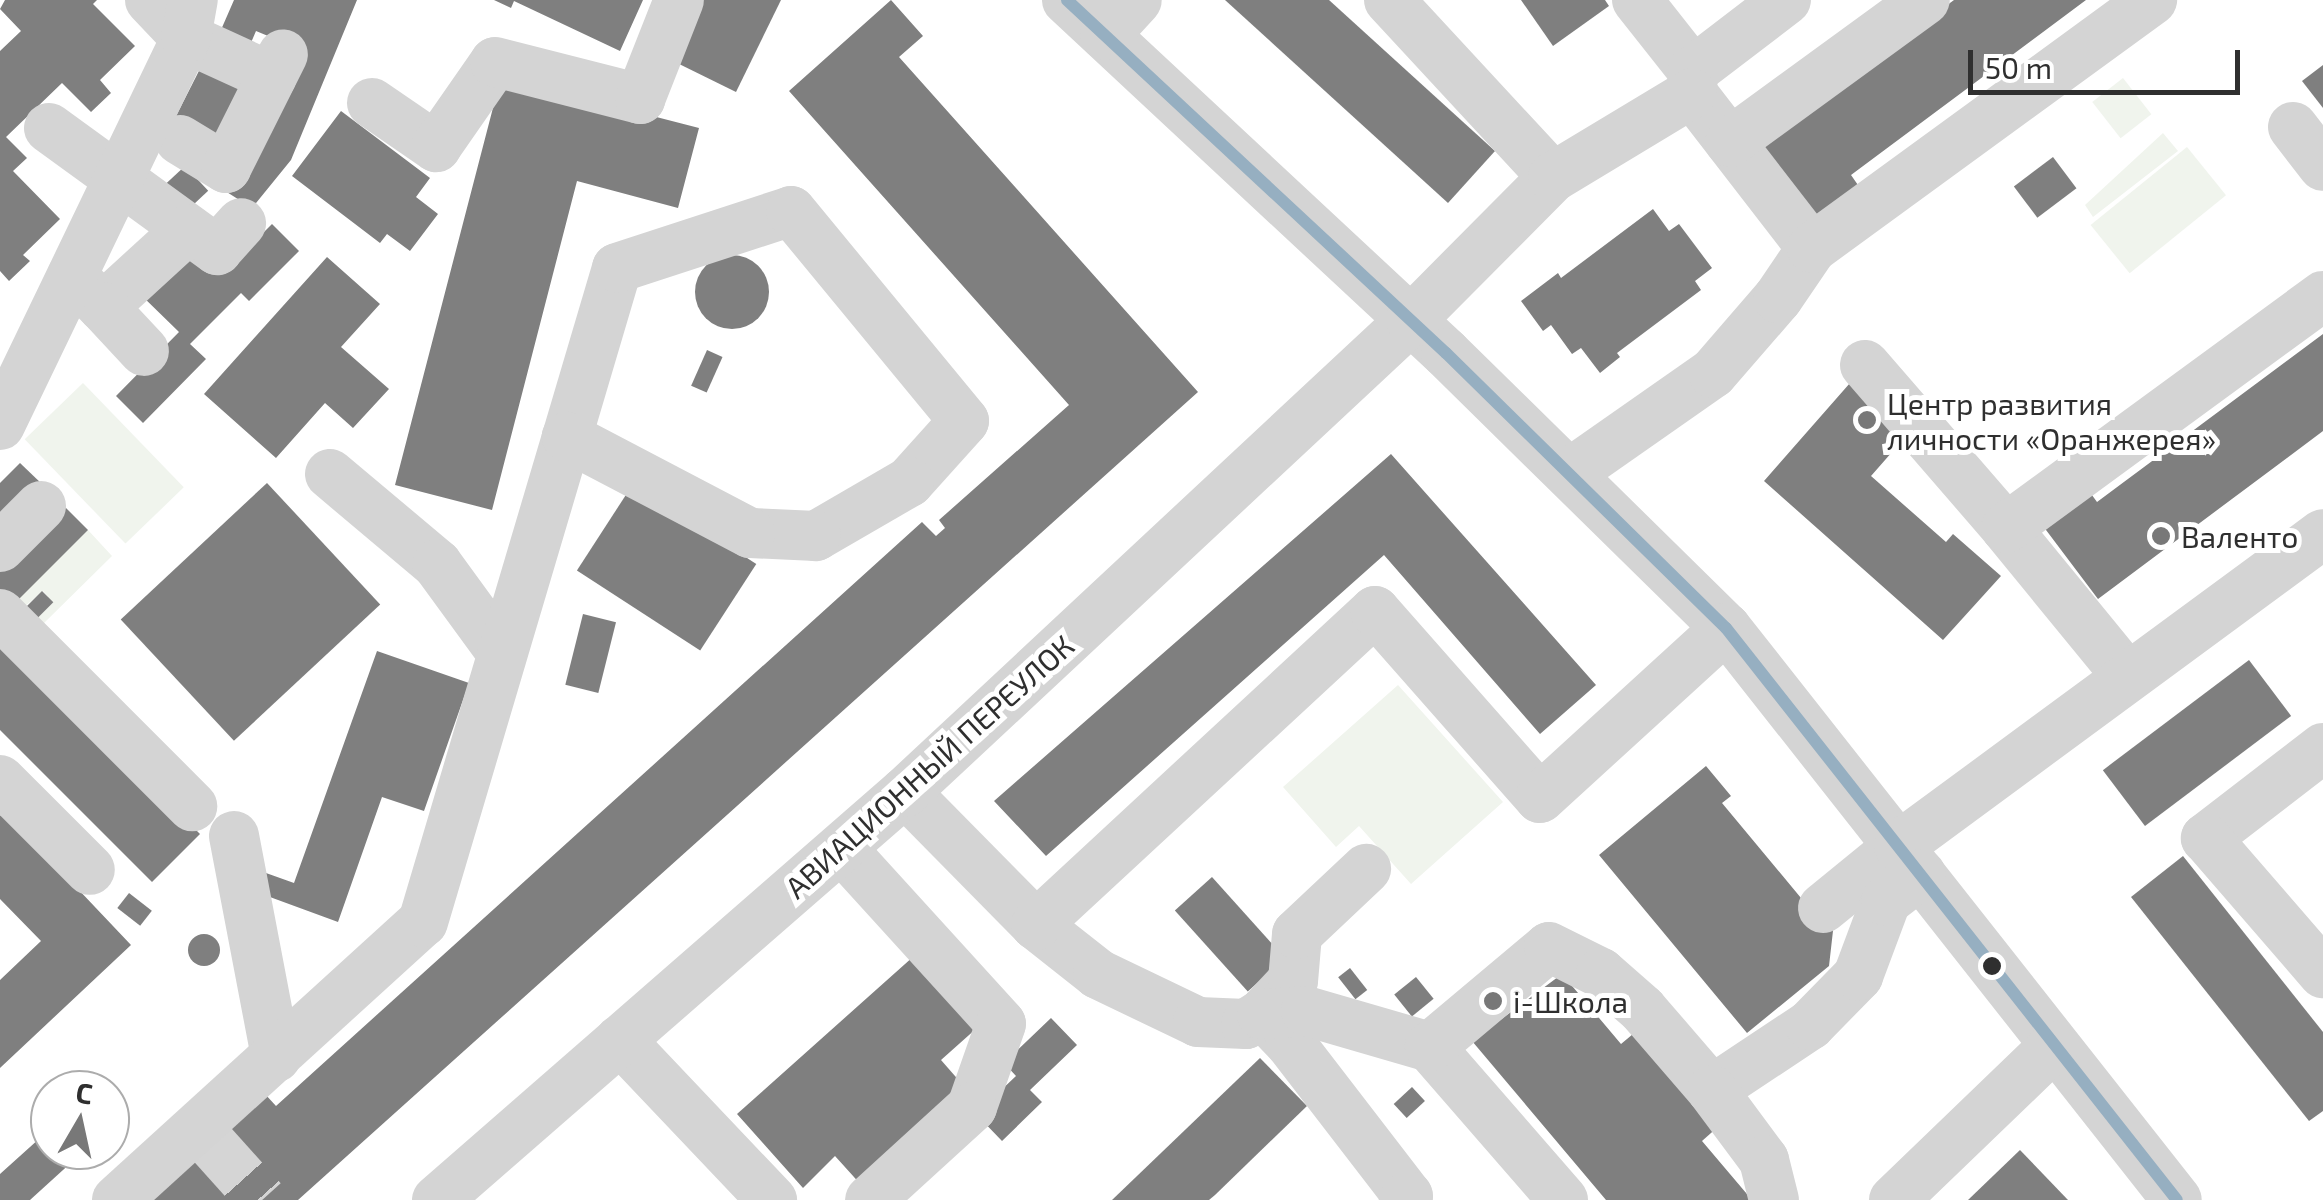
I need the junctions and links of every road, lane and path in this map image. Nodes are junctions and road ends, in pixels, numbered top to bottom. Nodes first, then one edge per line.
1 (150, 0) edge
2 (679, 0) edge
3 (1067, 0) edge
4 (1389, 0) edge
5 (1637, 0) edge
6 (1786, 0) edge
7 (1925, 0) edge
8 (2152, 0) edge
9 (1121, 17) edge
10 (190, 19) edge
11 (1693, 82) junction
12 (372, 103) dead end
13 (2293, 127) dead end
14 (49, 128) dead end
15 (180, 140) dead end
16 (1730, 142) junction
17 (2323, 166) edge
18 (1553, 177) junction
19 (118, 179) junction
20 (241, 223) dead end
21 (188, 229) junction
22 (1812, 248) junction
23 (87, 292) junction
24 (2323, 296) edge
25 (1412, 320) junction
26 (144, 351) dead end
27 (13, 355) edge
28 (1865, 365) dead end
29 (0, 425) edge
30 (567, 437) junction
31 (1570, 472) junction
32 (330, 474) dead end
33 (41, 506) dead end
34 (2006, 528) junction
35 (2323, 534) edge
36 (0, 547) edge
37 (0, 614) edge
38 (1726, 628) junction
39 (502, 654) junction
40 (2127, 676) junction
41 (2323, 748) edge
42 (0, 780) edge
43 (905, 792) junction
44 (192, 806) dead end
45 (234, 836) dead end
46 (842, 848) junction
47 (1910, 860) junction
48 (1366, 869) dead end
49 (90, 870) dead end
50 (1823, 908) dead end
51 (1036, 925) junction
52 (2323, 973) edge
53 (1262, 1014) junction
54 (620, 1040) junction
55 (2054, 1046) junction
56 (1430, 1047) junction
57 (276, 1057) junction
58 (1712, 1090) junction
59 (117, 1200) edge
60 (437, 1200) edge
61 (772, 1200) edge
62 (870, 1200) edge
63 (1404, 1200) edge
64 (1563, 1200) edge
65 (1774, 1200) edge
66 (1894, 1200) edge
67 (2177, 1200) edge

1 - 10 street
2 - 12 street
3 - 9 street
4 - 18 street
5 - 11 street
6 - 11 street, АВИАЦИОННЫЙ ПЕРЕУЛОК
7 - 16 street
8 - 22 street
9 - 25 street
10 - 15 street
10 - 19 street
11 - 16 street
11 - 18 street, АВИАЦИОННЫЙ ПЕРЕУЛОК
13 - 17 street
14 - 19 street
16 - 22 street
18 - 25 street, АВИАЦИОННЫЙ ПЕРЕУЛОК
19 - 21 street
19 - 23 street
20 - 21 street
21 - 23 street
22 - 31 street
23 - 26 street
23 - 27 street
24 - 34 street
25 - 31 street
25 - 43 street, АВИАЦИОННЫЙ ПЕРЕУЛОК
27 - 29 street
28 - 34 street
30 - 30 street
30 - 39 street
31 - 38 street
32 - 39 street
33 - 36 street
34 - 40 street
35 - 40 street
37 - 44 street
38 - 47 street
38 - 51 street
39 - 57 street
40 - 47 street
41 - 52 street
42 - 49 street
43 - 46 street, АВИАЦИОННЫЙ ПЕРЕУЛОК
43 - 51 street
45 - 57 street
46 - 54 street, АВИАЦИОННЫЙ ПЕРЕУЛОК
46 - 62 street
47 - 50 street
47 - 55 street
47 - 58 street
48 - 53 street
51 - 53 street
53 - 56 street
53 - 63 street
54 - 60 street, АВИАЦИОННЫЙ ПЕРЕУЛОК
54 - 61 street
55 - 66 street
55 - 67 street
56 - 58 street
56 - 64 street
57 - 59 street
58 - 65 street

